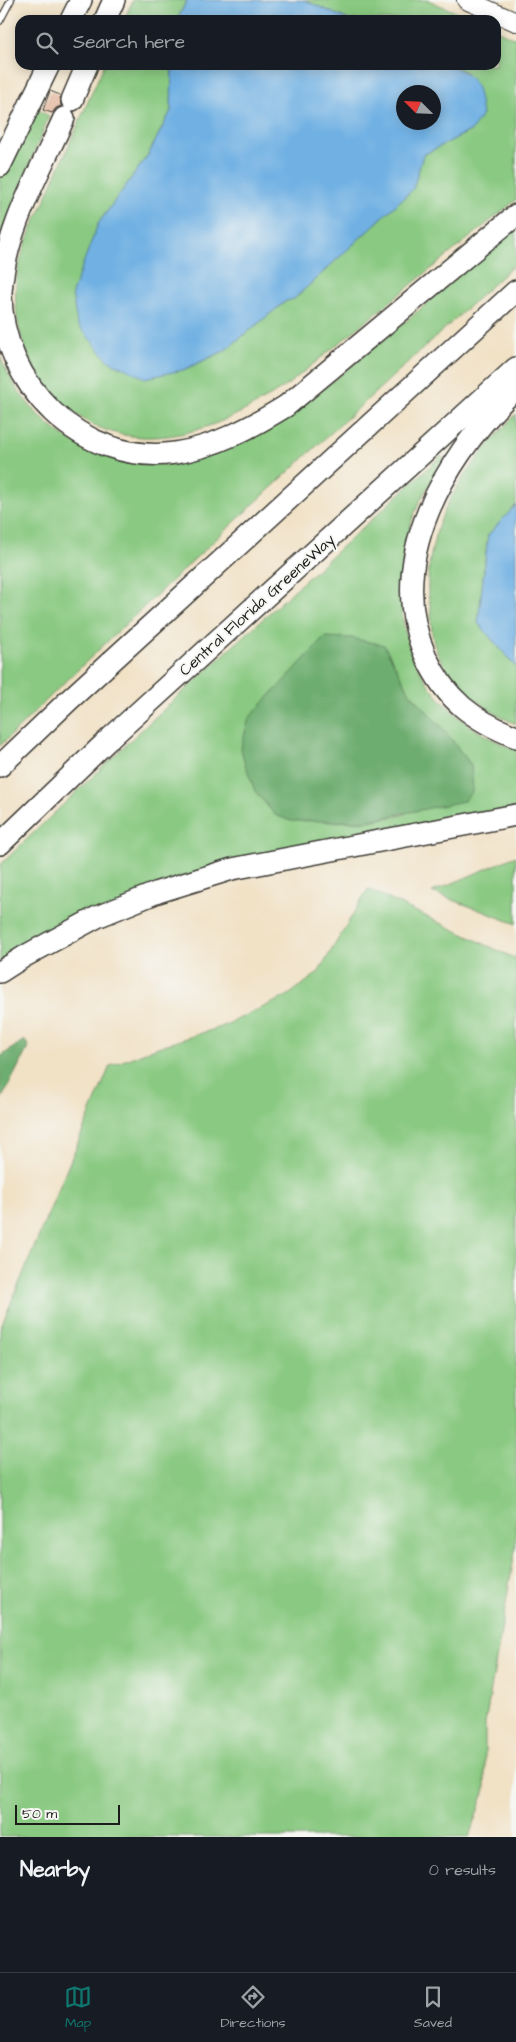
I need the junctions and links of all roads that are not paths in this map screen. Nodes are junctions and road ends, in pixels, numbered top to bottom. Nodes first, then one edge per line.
1 (11, 0) edge
2 (82, 0) edge
3 (114, 0) edge
4 (466, 0) edge
5 (74, 15) edge
6 (107, 15) edge
7 (500, 15) edge
8 (501, 15) edge
9 (0, 21) edge
10 (516, 22) edge
11 (46, 70) edge
12 (85, 70) edge
13 (0, 166) edge
14 (516, 214) edge
15 (516, 291) edge
16 (516, 368) edge
17 (516, 388) edge
18 (516, 737) edge
19 (0, 766) edge
20 (516, 815) edge
21 (0, 844) edge
22 (0, 972) edge

1 - 9 lane
2 - 5 highway
3 - 6 highway
4 - 7 main road
8 - 10 main road
11 - 13 highway
12 - 14 highway
15 - 19 highway
16 - 21 highway, Central Florida GreeneWay
17 - 18 highway
20 - 22 highway

